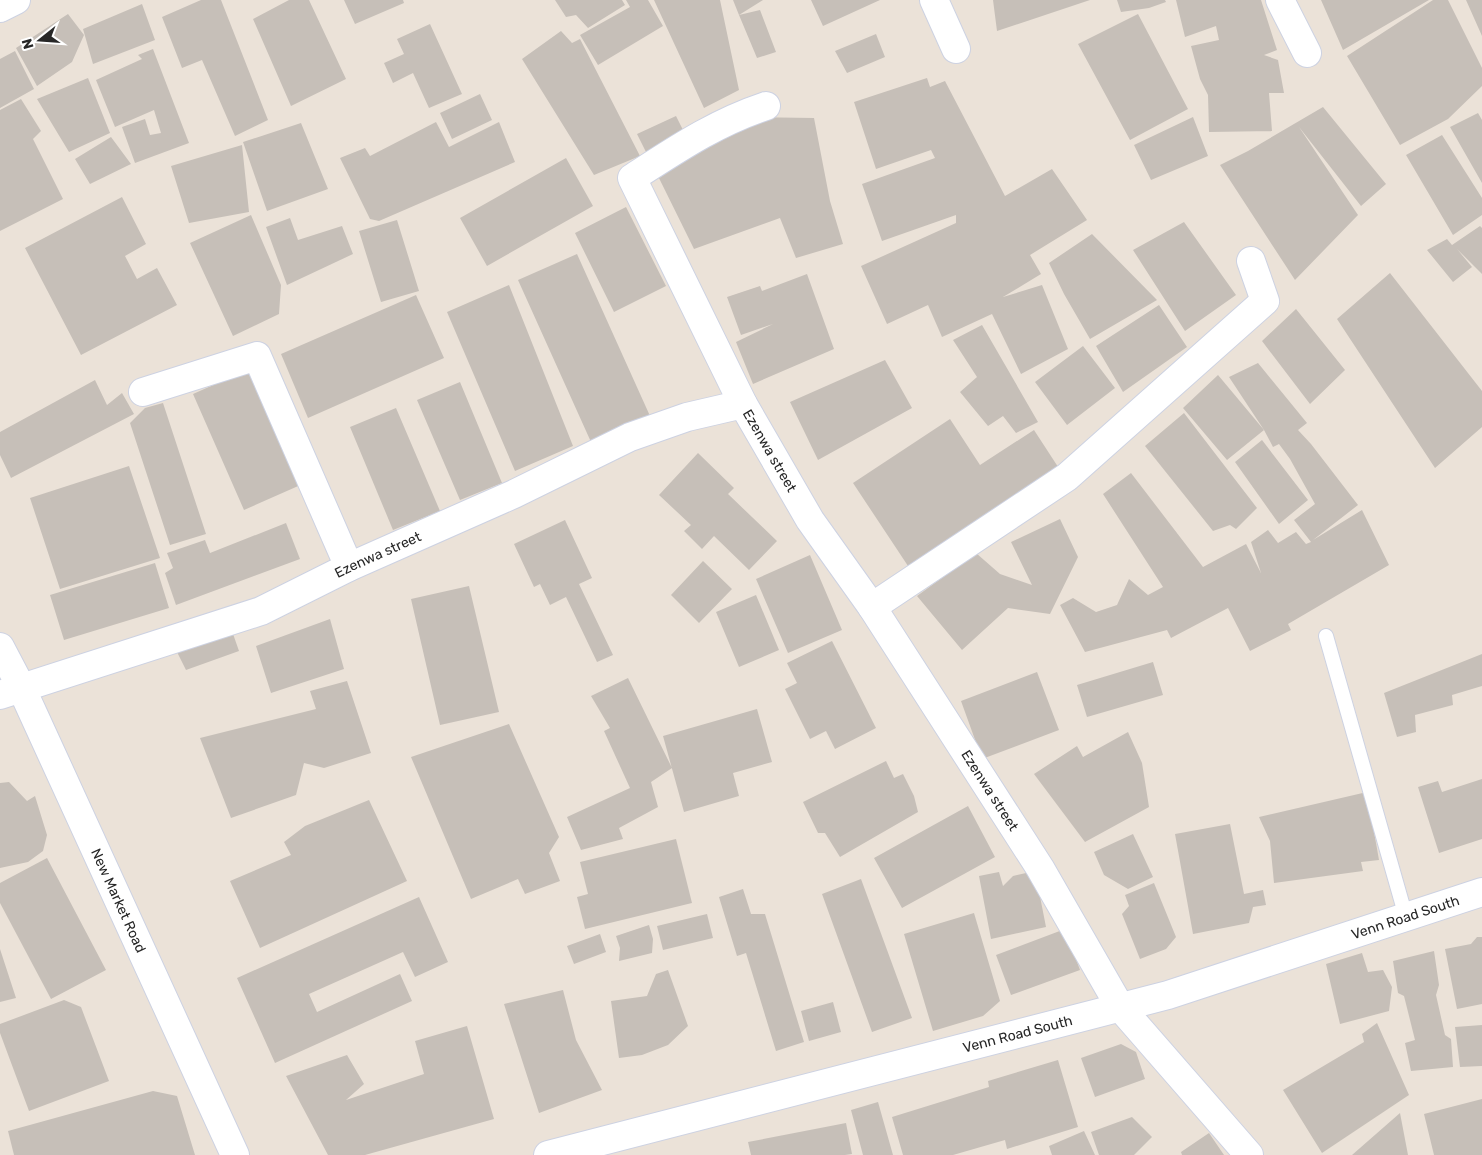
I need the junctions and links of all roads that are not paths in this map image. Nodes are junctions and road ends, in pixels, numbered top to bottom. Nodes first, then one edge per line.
1 (16, 0) edge
2 (934, 0) edge
3 (1280, 0) edge
4 (0, 8) edge
5 (956, 49) dead end
6 (1307, 53) dead end
7 (766, 106) dead end
8 (1250, 261) dead end
9 (143, 392) dead end
10 (743, 404) junction
11 (348, 567) junction
12 (872, 607) junction
13 (1326, 636) dead end
14 (0, 646) edge
15 (10, 691) edge
16 (1482, 892) edge
17 (1406, 917) junction
18 (1120, 1008) junction
19 (585, 1151) edge
20 (235, 1155) edge
21 (548, 1155) edge
22 (1249, 1155) edge

1 - 4 street
2 - 5 street
3 - 6 street
7 - 10 street
8 - 12 street
9 - 11 street
10 - 11 street, Ezenwa street
10 - 12 street, Ezenwa street
11 - 15 street, Ezenwa street
12 - 18 street, Ezenwa street
13 - 17 lane
14 - 15 street, New Market Road
15 - 20 street, New Market Road
16 - 17 street, Venn Road South
17 - 18 street, Venn Road South
18 - 19 street, Venn Road South
18 - 22 street, Ezenwa street
19 - 21 street, Venn Road South

